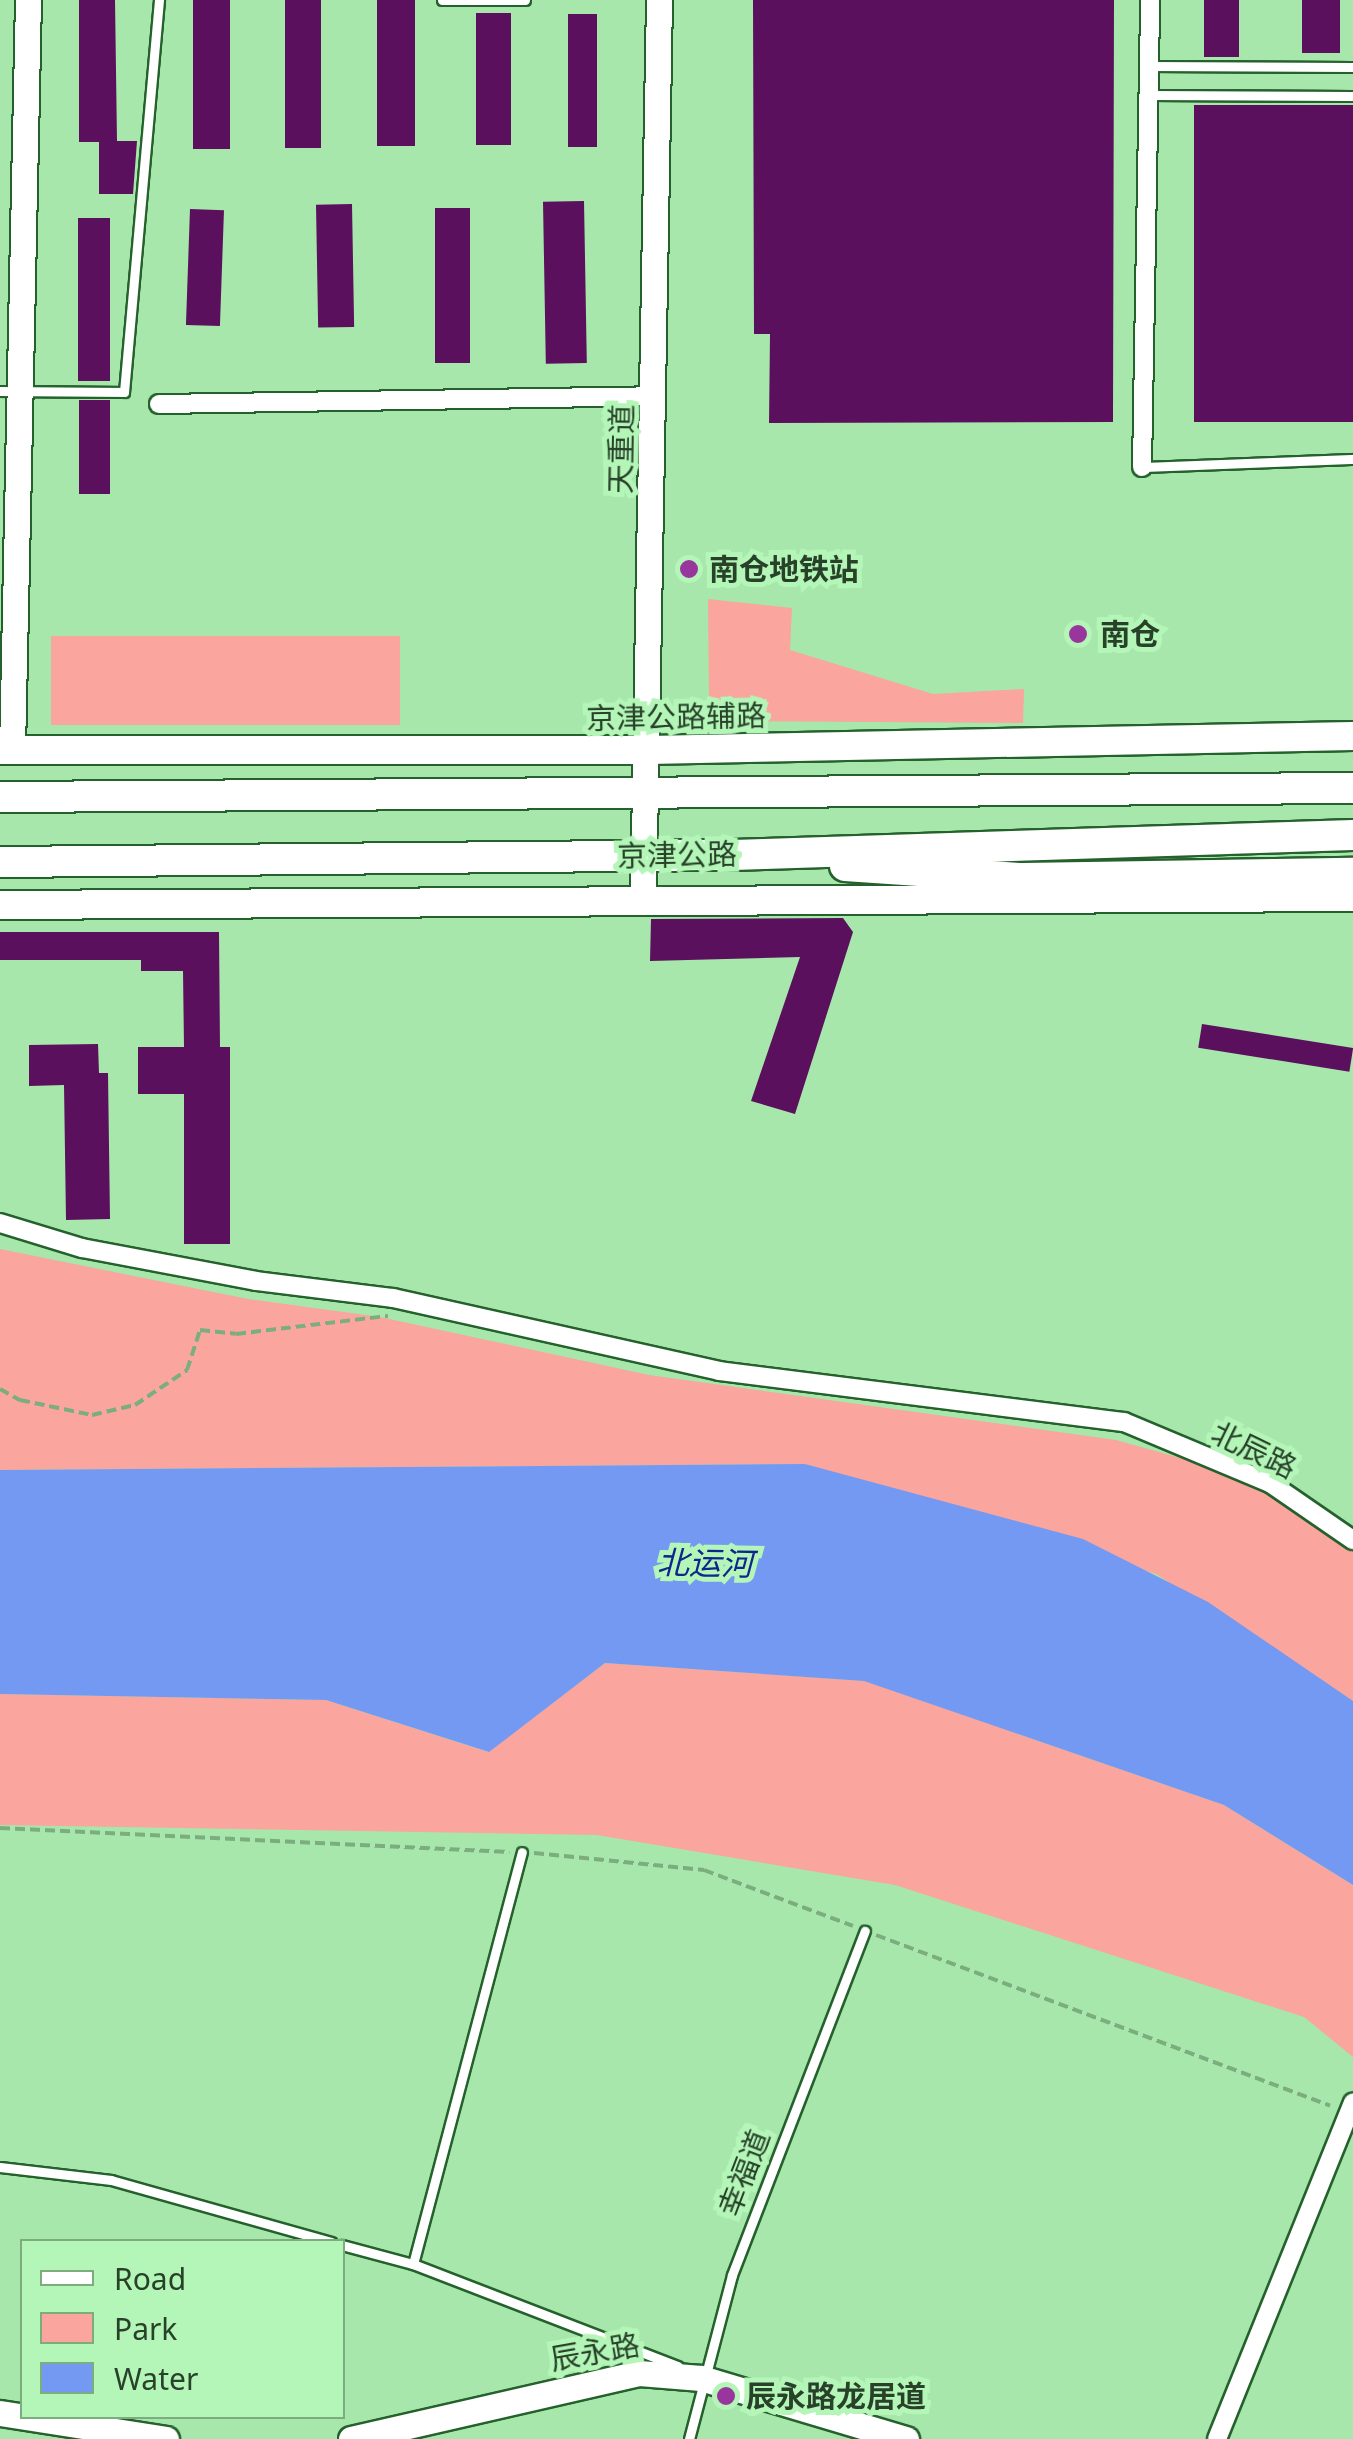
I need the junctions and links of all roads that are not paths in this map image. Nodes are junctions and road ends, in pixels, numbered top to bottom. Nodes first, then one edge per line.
1 (28, 0) edge
2 (159, 0) edge
3 (442, 0) edge
4 (525, 0) edge
5 (658, 0) edge
6 (1150, 0) edge
7 (1148, 66) junction
8 (1353, 67) edge
9 (1148, 95) junction
10 (1353, 96) edge
11 (11, 391) edge
12 (654, 396) junction
13 (159, 404) dead end
14 (1353, 459) edge
15 (1142, 466) joint
16 (1353, 736) edge
17 (6, 750) edge
18 (648, 750) junction
19 (1353, 788) edge
20 (648, 796) junction
21 (0, 797) edge
22 (1353, 835) edge
23 (732, 855) junction
24 (646, 856) junction
25 (0, 862) edge
26 (1348, 881) edge
27 (643, 898) junction
28 (0, 904) edge
29 (0, 1223) edge
30 (1353, 1540) edge
31 (522, 1852) road end
32 (865, 1931) road end
33 (1351, 2108) edge
34 (0, 2167) edge
35 (320, 2239) edge
36 (345, 2246) edge
37 (412, 2264) junction
38 (697, 2379) junction
39 (0, 2416) edge
40 (22, 2419) edge
41 (126, 2439) edge
42 (166, 2439) edge
43 (351, 2439) edge
44 (374, 2439) edge
45 (689, 2439) edge
46 (887, 2439) edge
47 (906, 2439) edge
48 (1216, 2439) edge

1 - 11 street
2 - 11 lane
3 - 4 lane
5 - 12 street, 天重道
6 - 7 street
7 - 8 lane
7 - 9 street
9 - 10 lane
9 - 15 street
11 - 17 street
12 - 13 street
12 - 18 street, 天重道
14 - 15 lane
16 - 18 main road, 京津公路辅路
17 - 18 main road, 京津公路辅路
18 - 20 street, 天重道
19 - 20 highway, 京津公路
20 - 21 highway, 京津公路
20 - 24 street, 天重道
22 - 23 highway, 京津公路
23 - 24 highway, 京津公路
23 - 26 highway
24 - 25 highway, 京津公路
24 - 27 street, 天重道
26 - 27 main road
27 - 28 main road
29 - 30 street, 北辰路
31 - 37 lane
32 - 38 lane, 幸福道
33 - 48 street
34 - 35 lane
36 - 37 lane
37 - 38 lane
38 - 43 street, 辰永路
38 - 44 street, 辰永路
38 - 45 lane, 幸福道
38 - 46 street, 辰永路
38 - 47 street, 辰永路
39 - 41 street
40 - 42 street

